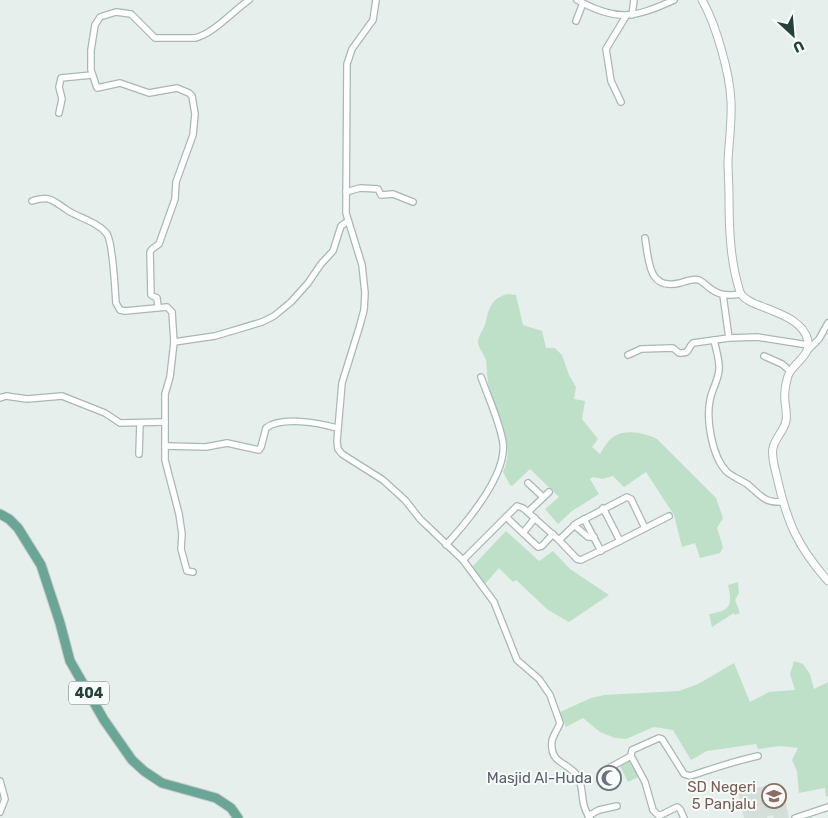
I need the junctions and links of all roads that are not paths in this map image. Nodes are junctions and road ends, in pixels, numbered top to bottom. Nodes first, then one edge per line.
1 (249, 0) edge
2 (376, 0) edge
3 (634, 0) edge
4 (674, 0) edge
5 (702, 0) edge
6 (580, 2) edge
7 (629, 15) junction
8 (576, 21) dead end
9 (92, 75) junction
10 (621, 102) dead end
11 (59, 113) dead end
12 (346, 192) junction
13 (32, 202) dead end
14 (413, 202) dead end
15 (348, 221) junction
16 (645, 238) dead end
17 (740, 294) junction
18 (723, 295) junction
19 (158, 307) junction
20 (828, 323) edge
21 (729, 338) junction
22 (714, 340) junction
23 (174, 342) junction
24 (807, 349) junction
25 (628, 355) dead end
26 (764, 356) dead end
27 (790, 371) junction
28 (480, 377) dead end
29 (0, 398) edge
30 (165, 422) junction
31 (140, 424) junction
32 (337, 428) junction
33 (165, 446) junction
34 (139, 454) dead end
35 (528, 483) dead end
36 (549, 492) dead end
37 (542, 497) junction
38 (782, 500) junction
39 (603, 508) junction
40 (528, 512) junction
41 (0, 514) edge
42 (669, 516) dead end
43 (506, 517) junction
44 (535, 518) junction
45 (584, 518) junction
46 (574, 526) junction
47 (645, 528) junction
48 (523, 533) junction
49 (553, 534) junction
50 (594, 537) junction
51 (559, 540) junction
52 (620, 541) junction
53 (446, 545) junction
54 (601, 551) junction
55 (463, 560) junction
56 (193, 572) dead end
57 (828, 581) edge
58 (631, 756) junction
59 (758, 756) dead end
60 (609, 768) dead end
61 (0, 781) edge
62 (617, 806) dead end
63 (828, 807) edge
64 (0, 812) edge
65 (659, 816) edge
66 (589, 817) edge
67 (238, 818) edge
68 (684, 818) edge
69 (795, 818) edge

1 - 9 street
2 - 12 street
3 - 7 street
4 - 7 street
5 - 17 street
6 - 7 street
6 - 8 street
7 - 10 street
9 - 11 street
9 - 19 street
12 - 14 street
12 - 15 street
13 - 19 street
15 - 23 street
15 - 32 street
16 - 18 street
17 - 18 street
17 - 24 street
18 - 21 street
19 - 23 street
20 - 24 street
21 - 22 street
21 - 24 street
22 - 25 street
22 - 38 street
23 - 30 street
24 - 27 street
26 - 27 street
27 - 38 street
28 - 53 street
29 - 31 street
30 - 31 street
30 - 33 street
31 - 34 street
32 - 33 street
32 - 53 street
33 - 56 street
35 - 37 street
36 - 37 street
37 - 40 street
38 - 57 street
39 - 45 street
39 - 47 street
39 - 52 street
40 - 43 street
40 - 44 street
41 - 67 main road, 404
42 - 47 street
43 - 48 street
43 - 55 street
44 - 48 street
44 - 49 street
45 - 46 street
45 - 50 street
46 - 50 street
46 - 51 street
47 - 52 street
48 - 49 street
49 - 51 street
50 - 54 street
51 - 54 street
52 - 54 street
53 - 55 street
55 - 66 street
58 - 59 street
58 - 60 street
58 - 65 street
61 - 64 street
62 - 66 street
63 - 69 street
65 - 68 street

